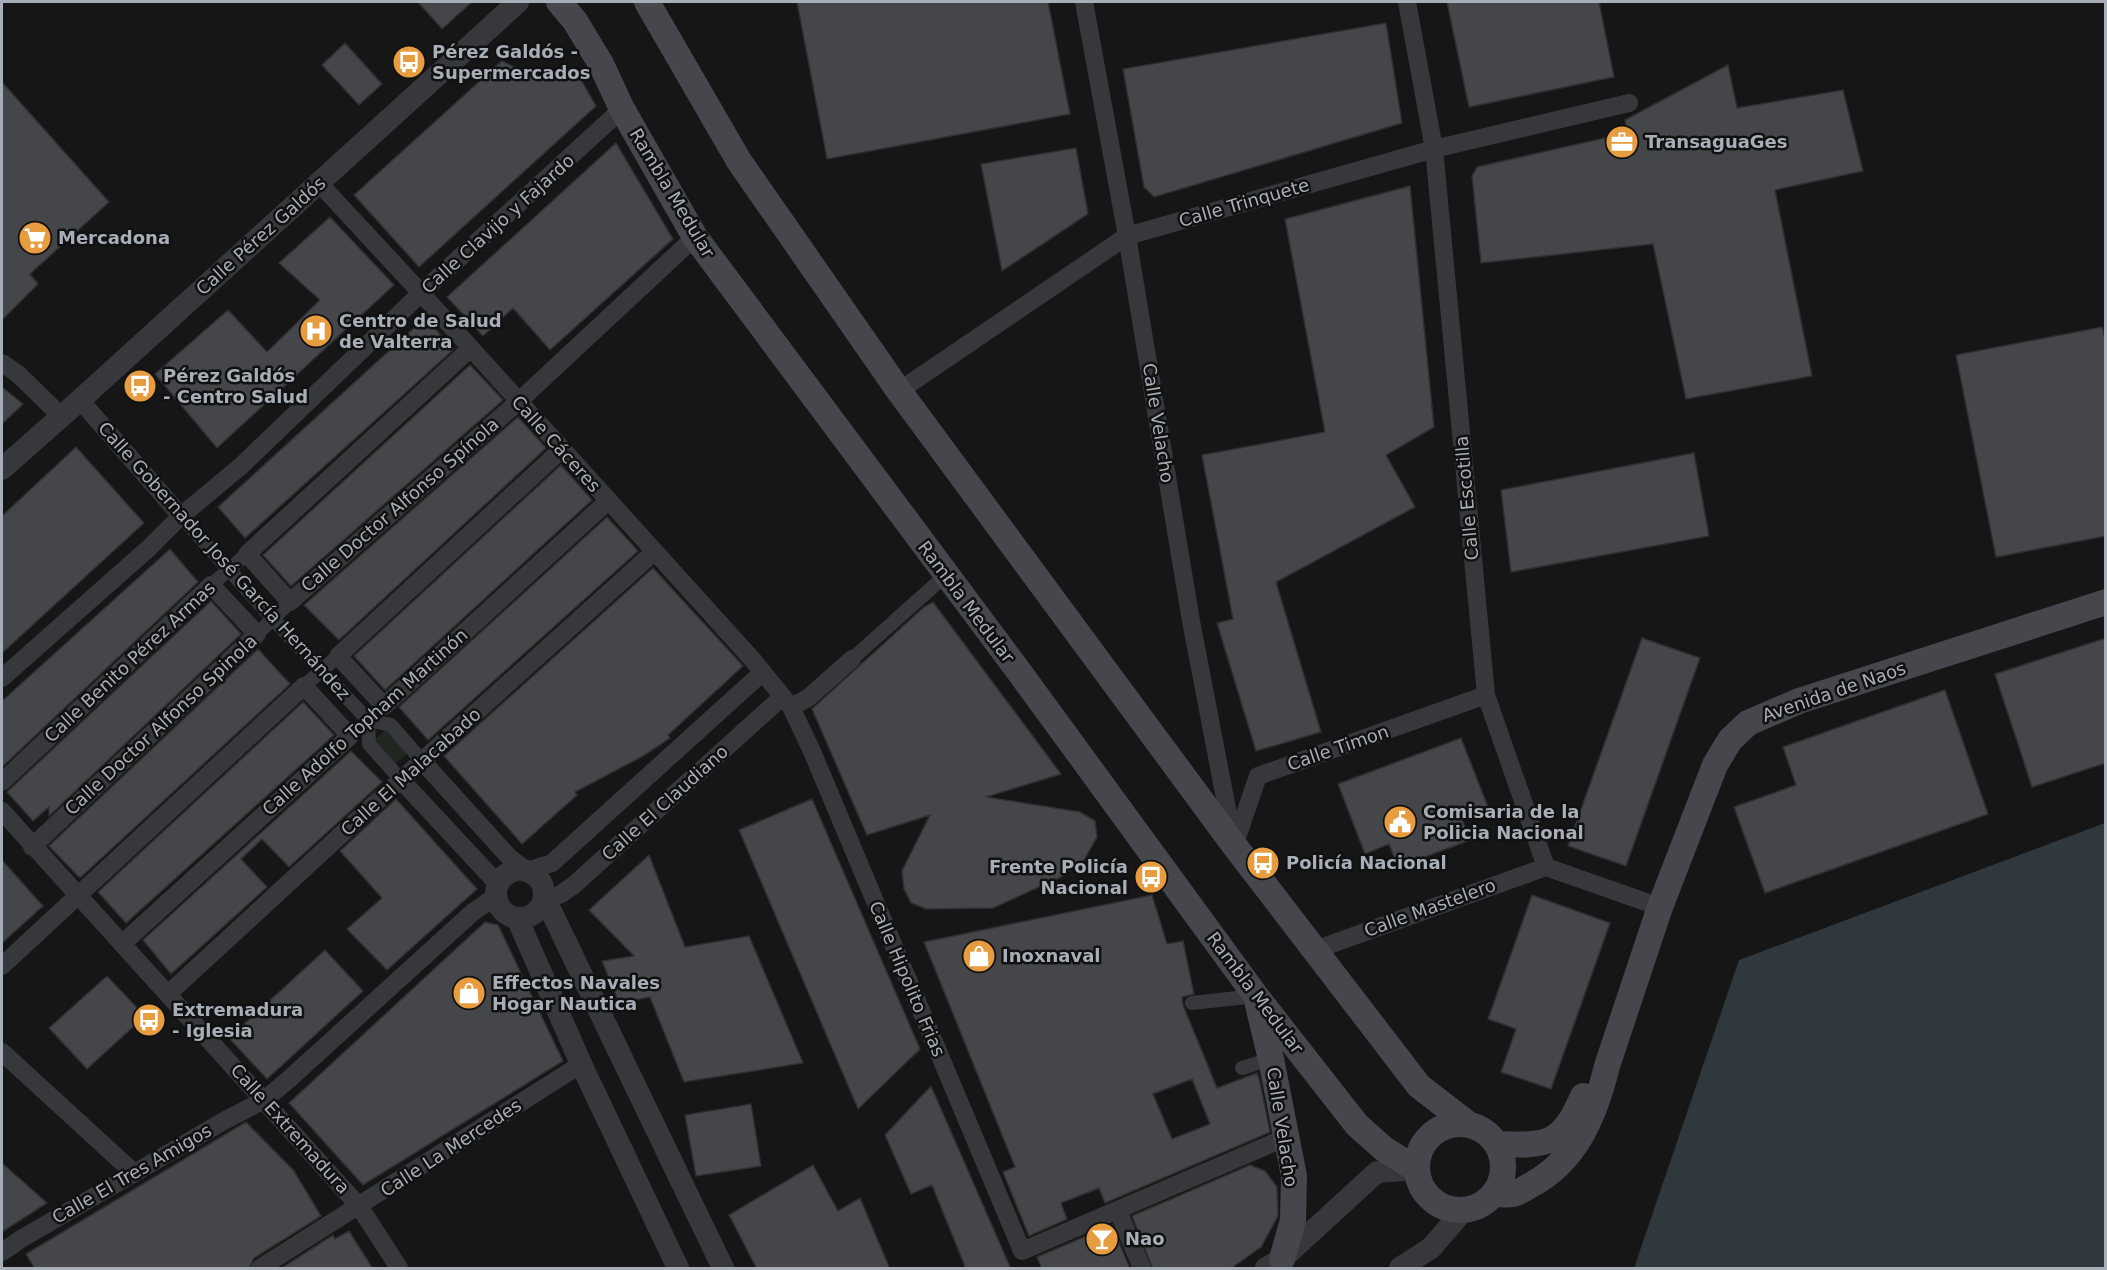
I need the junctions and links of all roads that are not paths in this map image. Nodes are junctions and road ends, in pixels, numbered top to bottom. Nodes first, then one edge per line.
1 (518, 2) edge
2 (559, 2) edge
3 (569, 2) edge
4 (576, 2) edge
5 (647, 2) edge
6 (1084, 2) edge
7 (1407, 2) edge
8 (1629, 103) dead end
9 (622, 109) junction
10 (1434, 149) junction
11 (319, 183) junction
12 (1127, 236) junction
13 (695, 237) junction
14 (421, 293) junction
15 (471, 348) junction
16 (2, 363) edge
17 (899, 392) junction
18 (80, 400) junction
19 (518, 402) junction
20 (62, 417) junction
21 (561, 450) junction
22 (2, 469) edge
23 (608, 501) junction
24 (181, 516) junction
25 (654, 552) junction
26 (246, 554) junction
27 (229, 570) junction
28 (946, 575) junction
29 (212, 585) junction
30 (290, 602) junction
31 (2106, 602) edge
32 (273, 619) junction
33 (257, 634) junction
34 (338, 656) junction
35 (852, 659) joint
36 (322, 670) junction
37 (763, 672) junction
38 (2, 678) edge
39 (304, 686) junction
40 (1486, 695) junction
41 (786, 702) junction
42 (384, 706) junction
43 (368, 720) junction
44 (350, 736) junction
45 (422, 761) junction
46 (401, 780) junction
47 (2, 782) edge
48 (2, 811) edge
49 (1234, 845) junction
50 (32, 847) junction
51 (1546, 867) junction
52 (527, 871) junction
53 (496, 890) junction
54 (78, 895) junction
55 (543, 902) junction
56 (1660, 907) junction
57 (517, 918) junction
58 (122, 944) junction
59 (1315, 950) junction
60 (2, 966) edge
61 (168, 994) junction
62 (1256, 996) junction
63 (1192, 1003) dead end
64 (2, 1052) edge
65 (1271, 1059) junction
66 (582, 1066) junction
67 (1607, 1066) junction
68 (1242, 1068) dead end
69 (264, 1100) junction
70 (1467, 1123) junction
71 (1287, 1137) junction
72 (1497, 1144) junction
73 (1416, 1168) junction
74 (134, 1173) junction
75 (1494, 1194) junction
76 (359, 1206) junction
77 (1118, 1211) junction
78 (1463, 1211) junction
79 (2, 1252) edge
80 (2, 1259) edge
81 (1274, 1264) edge
82 (9, 1269) edge
83 (260, 1269) edge
84 (399, 1269) edge
85 (678, 1269) edge
86 (723, 1269) edge
87 (1142, 1269) edge
88 (1400, 1269) edge

1 - 11 street, Calle Pérez Galdós
2 - 9 main road, Rambla Medular
3 - 4 main road
5 - 17 main road
6 - 12 street, Calle Velacho
7 - 10 street, Calle Escotilla
8 - 10 street, Calle Trinquete
9 - 13 main road, Rambla Medular
9 - 14 street, Calle Clavijo y Fajardo
10 - 12 street, Calle Trinquete
10 - 40 street, Calle Escotilla
11 - 14 street, Calle Cáceres
11 - 18 street, Calle Pérez Galdós
12 - 17 street, Calle Trinquete
12 - 49 street, Calle Velacho
13 - 19 street, Calle Doctor Alfonso Spínola
13 - 28 main road, Rambla Medular
14 - 15 street, Calle Cáceres
14 - 24 street, Calle Clavijo y Fajardo
15 - 19 street, Calle Cáceres
15 - 26 street, Calle Benito Pérez Armas
16 - 20 street
17 - 49 main road
18 - 20 street, Calle Pérez Galdós
18 - 24 street, Calle Gobernador José García Hernández
19 - 21 street, Calle Cáceres
19 - 30 street, Calle Doctor Alfonso Spínola
20 - 22 street, Calle Pérez Galdós
21 - 23 street, Calle Cáceres
21 - 34 street
23 - 25 street, Calle Cáceres
23 - 42 street, Calle Adolfo Topham Martinón
24 - 27 street, Calle Gobernador José García Hernández
24 - 38 street, Calle Clavijo y Fajardo
25 - 37 street, Calle Cáceres
25 - 45 street, Calle El Malacabado
26 - 27 street, Calle Benito Pérez Armas
26 - 30 street, Calle Gobernador José García Hernández
27 - 29 street, Calle Benito Pérez Armas
27 - 32 street, Calle Gobernador José García Hernández
28 - 35 street, Calle El Claudiano
28 - 62 main road, Rambla Medular
29 - 33 street, Calle Gobernador José García Hernández
29 - 47 street, Calle Benito Pérez Armas
30 - 32 street, Calle Doctor Alfonso Spinola
31 - 56 main road, Avenida de Naos
32 - 33 street, Calle Doctor Alfonso Spinola
32 - 36 street, Calle Gobernador José García Hernández
33 - 50 street, Calle Doctor Alfonso Spinola
34 - 36 street
34 - 42 street, Calle Gobernador José García Hernández
35 - 41 street, Calle El Claudiano
36 - 39 street
36 - 43 street, Calle Gobernador José García Hernández
37 - 41 street, Calle Cáceres
37 - 52 street, Calle El Claudiano
39 - 44 street, Calle Gobernador José García Hernández
39 - 54 street
40 - 49 street, Calle Timon
40 - 51 street, Calle Escotilla
41 - 55 street, Calle El Claudiano
41 - 77 street, Calle Hipolito Frias
42 - 43 street, Calle Adolfo Topham Martinón
43 - 44 street, Calle Adolfo Topham Martinón
43 - 45 street, Calle Gobernador José García Hernández
43 - 46 street
44 - 58 street, Calle Adolfo Topham Martinón
45 - 46 street, Calle El Malacabado
45 - 52 street, Calle Gobernador José García Hernández
46 - 53 street
46 - 61 street, Calle El Malacabado
48 - 50 street, Calle Extremadura
49 - 59 main road
50 - 54 street, Calle Extremadura
51 - 56 street
51 - 59 street, Calle Mastelero
52 - 53 street
52 - 55 street
53 - 57 street
53 - 69 street
54 - 58 street, Calle Extremadura
54 - 60 street
55 - 57 street
55 - 86 street
56 - 67 main road, Avenida de Naos
57 - 66 street
58 - 61 street, Calle Extremadura
59 - 70 main road
61 - 69 street, Calle Extremadura
62 - 63 street
62 - 65 main road, Calle Velacho
62 - 73 main road, Rambla Medular
64 - 74 street
65 - 68 street
65 - 71 main road, Calle Velacho
66 - 76 street, Calle La Mercedes
66 - 85 street
67 - 72 main road, Avenida de Naos
67 - 75 main road, Avenida de Naos
69 - 74 street, Calle El Tres Amigos
69 - 76 street, Calle Extremadura
70 - 72 main road
70 - 73 main road
71 - 77 street
71 - 81 main road, Calle Velacho
72 - 75 main road
73 - 78 main road
73 - 81 street
74 - 79 street, Calle El Tres Amigos
75 - 78 main road
76 - 83 street, Calle La Mercedes
76 - 84 street, Calle Extremadura
77 - 87 street
78 - 88 street
80 - 82 street

